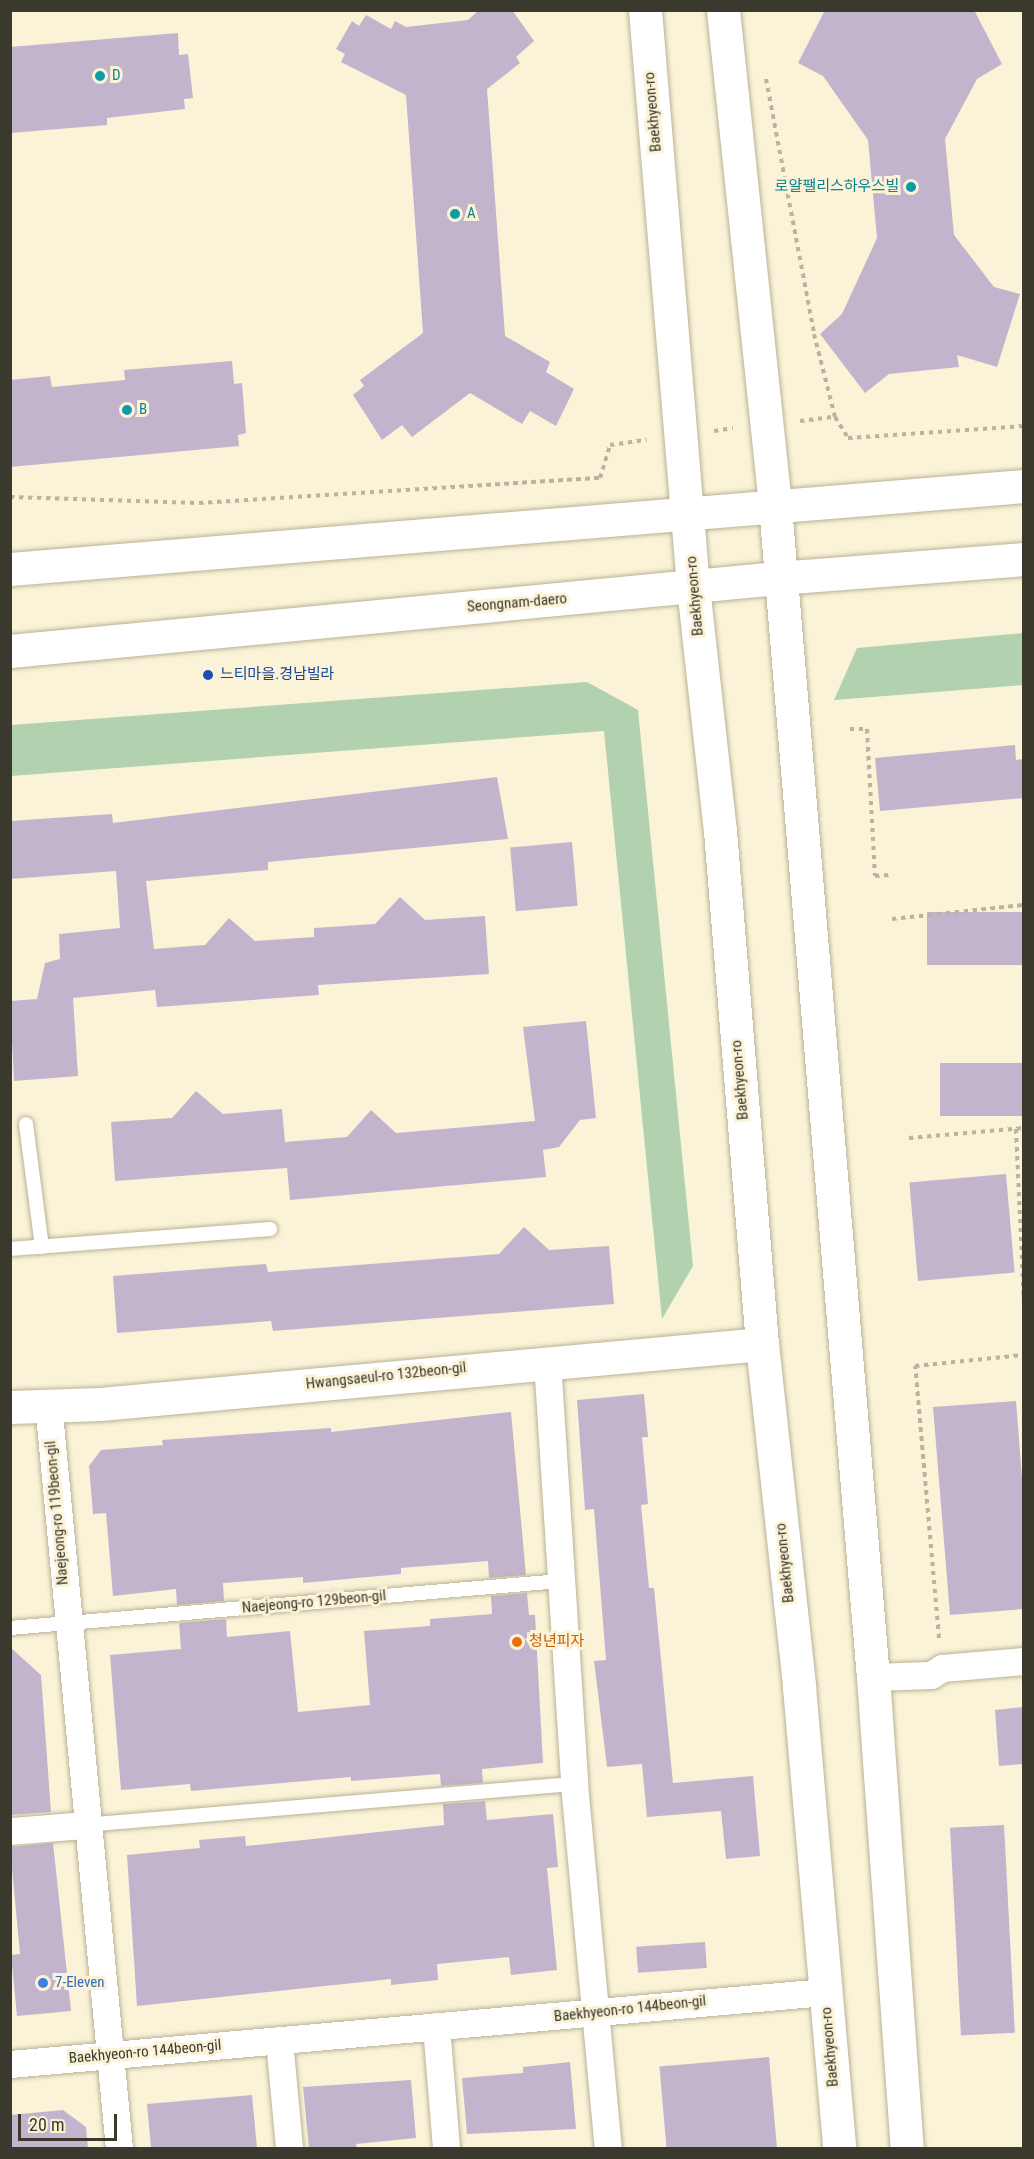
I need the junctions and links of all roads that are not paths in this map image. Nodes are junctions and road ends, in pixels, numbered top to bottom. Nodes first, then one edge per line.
1 (645, 10) edge
2 (723, 10) edge
3 (1023, 486) edge
4 (775, 506) junction
5 (688, 513) junction
6 (1023, 559) edge
7 (10, 569) edge
8 (778, 578) junction
9 (693, 587) junction
10 (10, 651) edge
11 (26, 1124) dead end
12 (270, 1229) dead end
13 (42, 1247) junction
14 (10, 1249) edge
15 (762, 1344) junction
16 (547, 1360) junction
17 (48, 1403) junction
18 (10, 1407) edge
19 (560, 1581) junction
20 (67, 1623) junction
21 (10, 1628) edge
22 (1023, 1661) edge
23 (873, 1677) junction
24 (574, 1784) junction
25 (85, 1824) junction
26 (10, 1831) edge
27 (825, 1992) junction
28 (595, 2013) junction
29 (436, 2026) junction
30 (279, 2040) junction
31 (112, 2055) junction
32 (10, 2064) edge
33 (119, 2148) edge
34 (288, 2148) edge
35 (446, 2148) edge
36 (608, 2148) edge
37 (839, 2148) edge
38 (907, 2148) edge

1 - 5 main road, Baekhyeon-ro
2 - 4 main road
3 - 4 main road
4 - 5 main road
4 - 8 main road
5 - 7 main road
5 - 9 main road, Baekhyeon-ro
6 - 8 main road, Seongnam-daero
8 - 9 main road, Seongnam-daero
8 - 23 main road
9 - 10 main road, Seongnam-daero
9 - 15 main road, Baekhyeon-ro
11 - 13 lane
12 - 13 lane
13 - 14 lane
15 - 16 main road, Hwangsaeul-ro 132beon-gil
15 - 27 main road, Baekhyeon-ro
16 - 17 main road, Hwangsaeul-ro 132beon-gil
16 - 19 street
17 - 18 main road, Hwangsaeul-ro 132beon-gil
17 - 20 street, Naejeong-ro 119beon-gil
19 - 20 lane, Naejeong-ro 129beon-gil
19 - 24 street
20 - 21 lane
20 - 25 street, Naejeong-ro 119beon-gil
22 - 23 street
23 - 38 main road
24 - 25 lane
24 - 28 street
25 - 26 street
25 - 31 street, Naejeong-ro 119beon-gil
27 - 28 street, Baekhyeon-ro 144beon-gil
27 - 37 main road, Baekhyeon-ro
28 - 29 street, Baekhyeon-ro 144beon-gil
28 - 36 street
29 - 30 street, Baekhyeon-ro 144beon-gil
29 - 35 street
30 - 31 street, Baekhyeon-ro 144beon-gil
30 - 34 street
31 - 32 street, Baekhyeon-ro 144beon-gil
31 - 33 street, Naejeong-ro 119beon-gil

